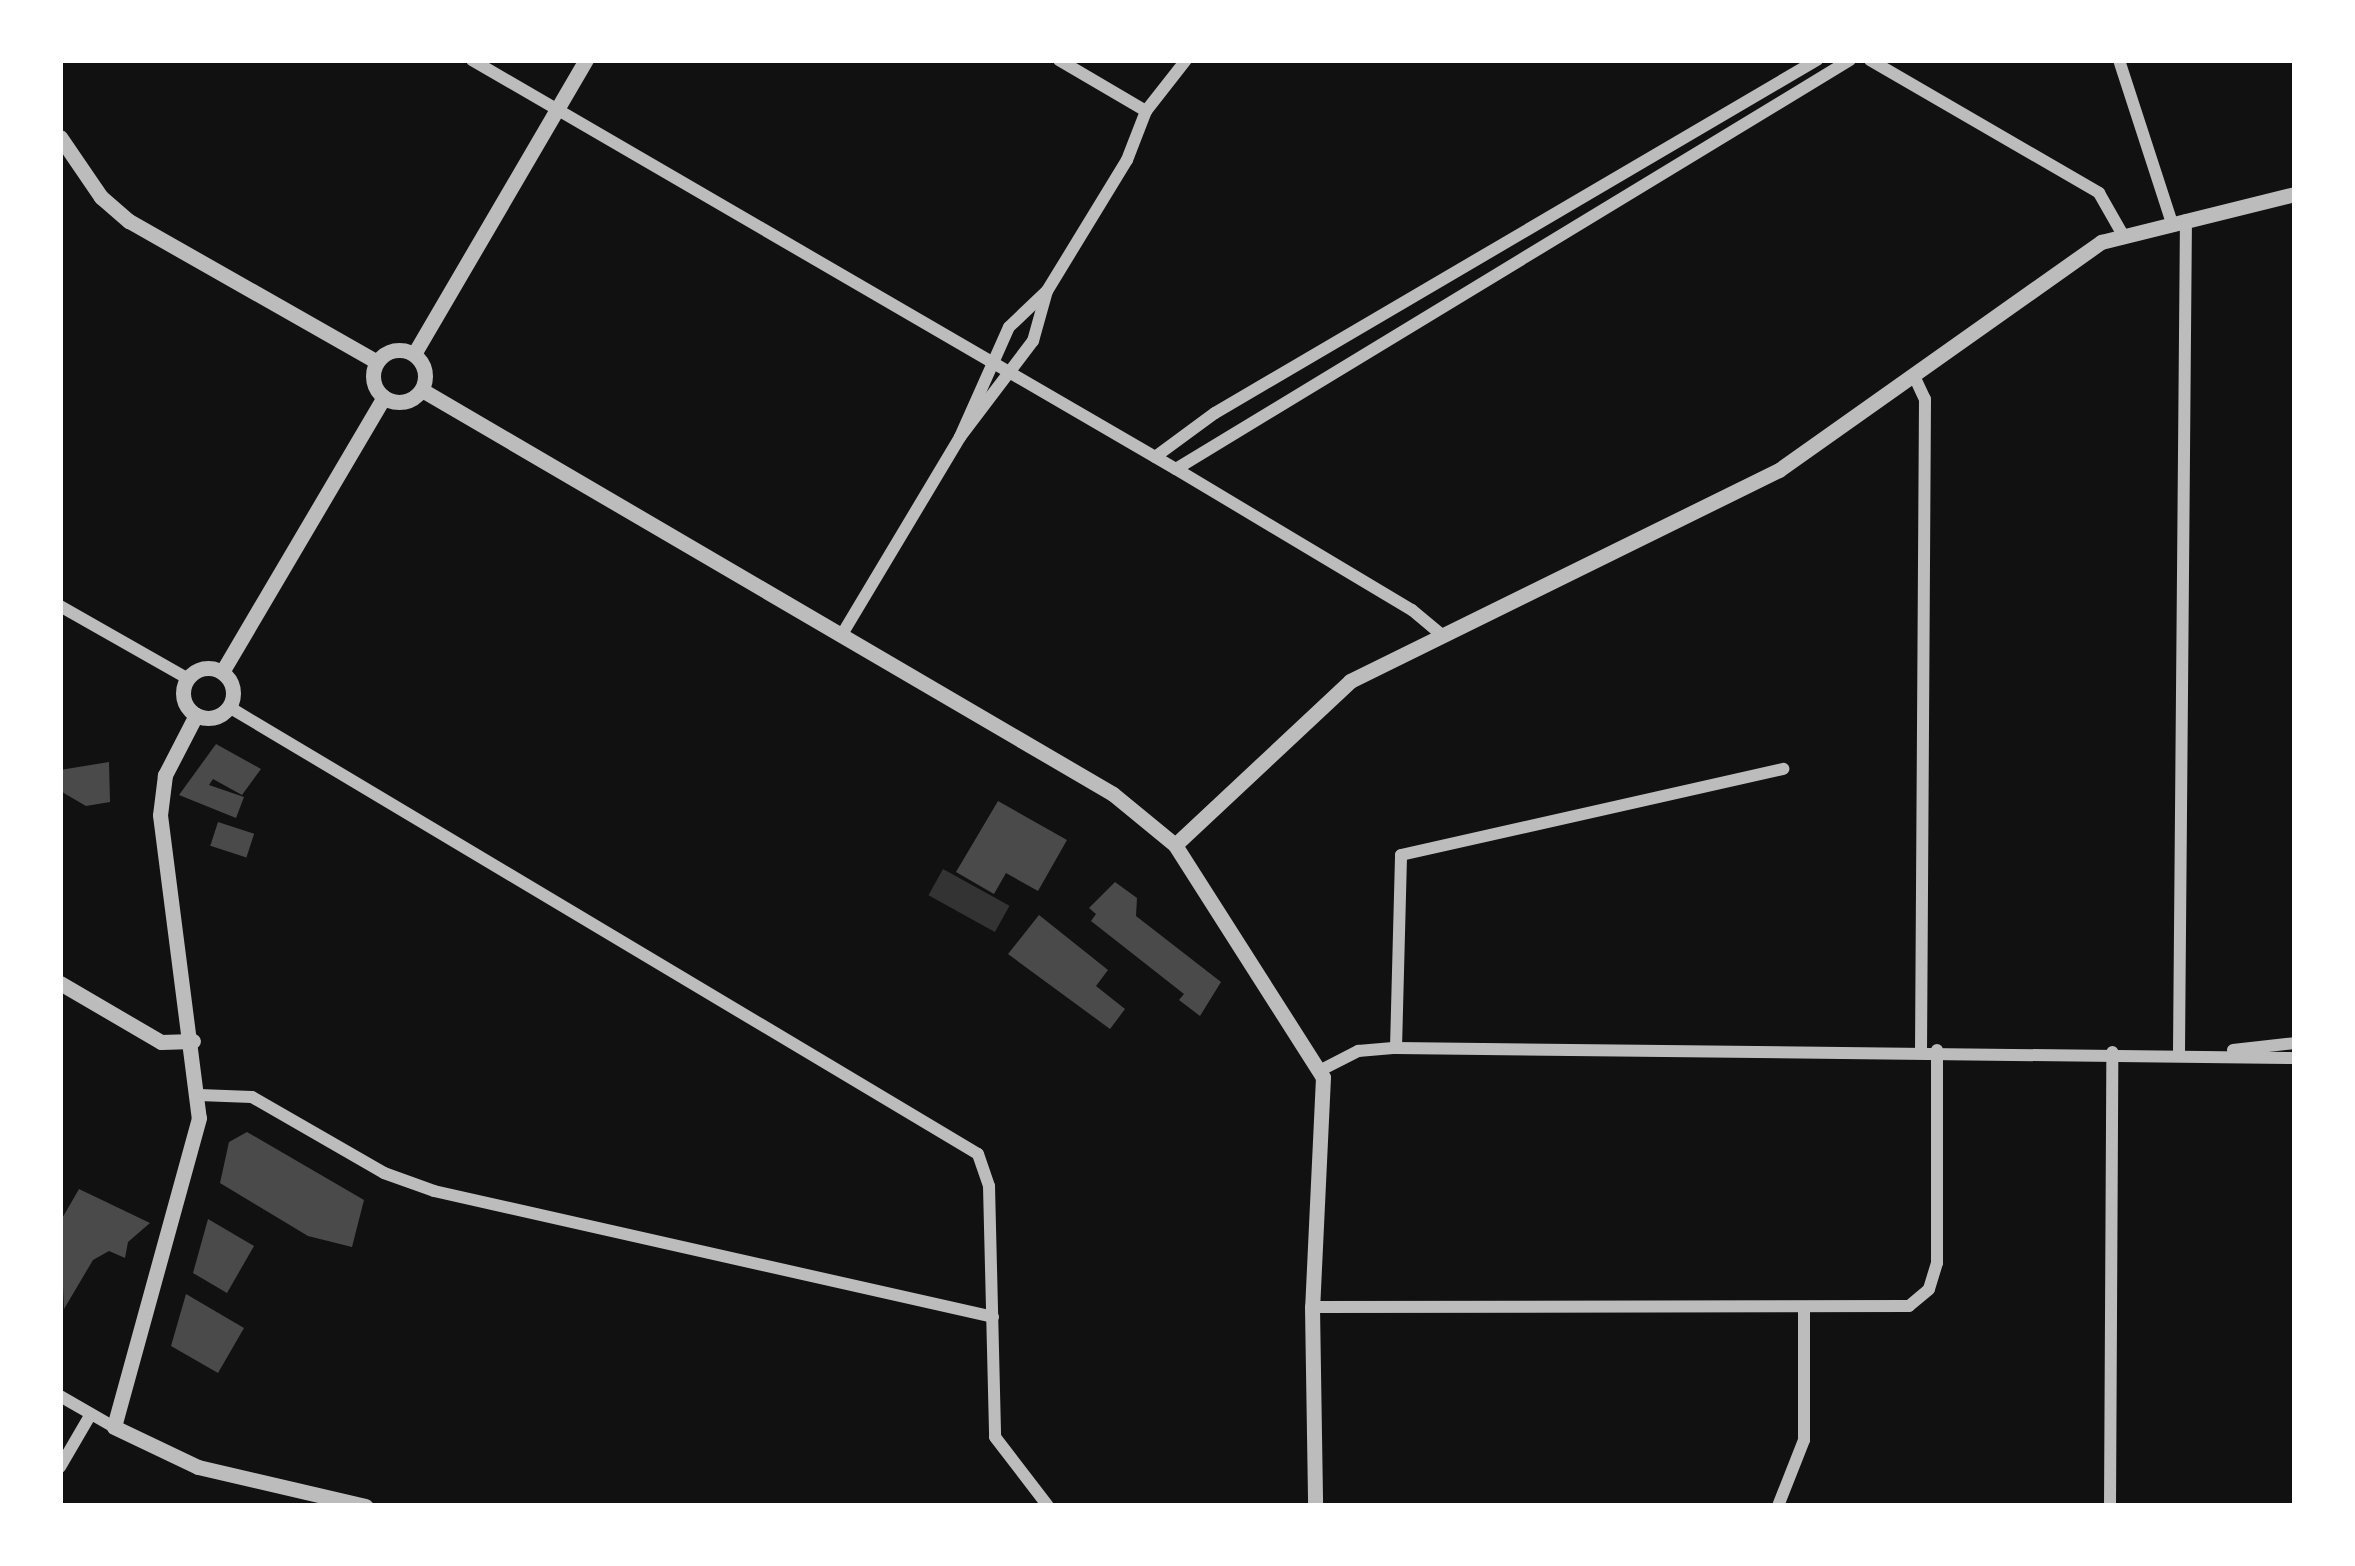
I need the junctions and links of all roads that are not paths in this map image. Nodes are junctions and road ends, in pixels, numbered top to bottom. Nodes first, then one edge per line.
1 (472, 60) edge
2 (586, 60) edge
3 (1059, 60) edge
4 (1186, 60) edge
5 (1817, 60) edge
6 (1850, 60) edge
7 (1870, 60) edge
8 (2120, 60) edge
9 (556, 110) junction
10 (1146, 111) junction
11 (60, 137) edge
12 (2295, 194) edge
13 (2179, 222) junction
14 (2123, 235) junction
15 (1047, 291) junction
16 (414, 354) junction
17 (377, 362) junction
18 (1000, 369) junction
19 (1915, 378) junction
20 (422, 389) junction
21 (384, 397) junction
22 (1155, 457) junction
23 (1176, 469) junction
24 (60, 606) edge
25 (841, 636) junction
26 (1443, 636) junction
27 (223, 672) junction
28 (187, 678) junction
29 (229, 707) junction
30 (196, 715) junction
31 (1783, 769) dead end
32 (1175, 845) junction
33 (60, 983) edge
34 (193, 1041) junction
35 (2295, 1043) edge
36 (1396, 1048) junction
37 (1921, 1050) junction
38 (1937, 1051) junction
39 (2112, 1052) junction
40 (2179, 1052) junction
41 (2220, 1052) junction
42 (2295, 1058) edge
43 (1321, 1070) junction
44 (199, 1094) junction
45 (1312, 1306) junction
46 (1804, 1310) junction
47 (993, 1317) junction
48 (60, 1396) edge
49 (91, 1414) junction
50 (114, 1427) junction
51 (60, 1467) edge
52 (366, 1506) edge
53 (1048, 1506) edge
54 (1315, 1506) edge
55 (1778, 1506) edge
56 (2110, 1506) edge

1 - 9 street
2 - 9 street
3 - 10 street
4 - 10 street
5 - 22 street
6 - 23 street
7 - 14 street
8 - 13 street
9 - 16 street
9 - 18 street
10 - 15 street
11 - 17 street
12 - 13 street
13 - 14 street
13 - 40 street
14 - 19 street
15 - 18 street
15 - 18 street
16 - 17 street
16 - 20 street
17 - 21 street
18 - 22 street
18 - 25 street
19 - 26 street
19 - 37 street
20 - 21 street
20 - 25 street
21 - 27 street
22 - 23 street
23 - 26 street
24 - 28 street
25 - 32 street
26 - 32 street
27 - 28 street
27 - 29 street
28 - 30 street
29 - 30 street
29 - 47 street
30 - 34 street
31 - 36 street
32 - 43 street
33 - 34 street
34 - 44 street
35 - 41 street
36 - 37 street
36 - 43 street
37 - 38 street
38 - 39 street
38 - 46 street
39 - 40 street
39 - 56 street
40 - 41 street
41 - 42 street
43 - 45 street
44 - 47 street
44 - 50 street
45 - 46 street
45 - 54 street
46 - 55 street
47 - 53 street
48 - 49 street
49 - 50 street
49 - 51 street
50 - 52 street

